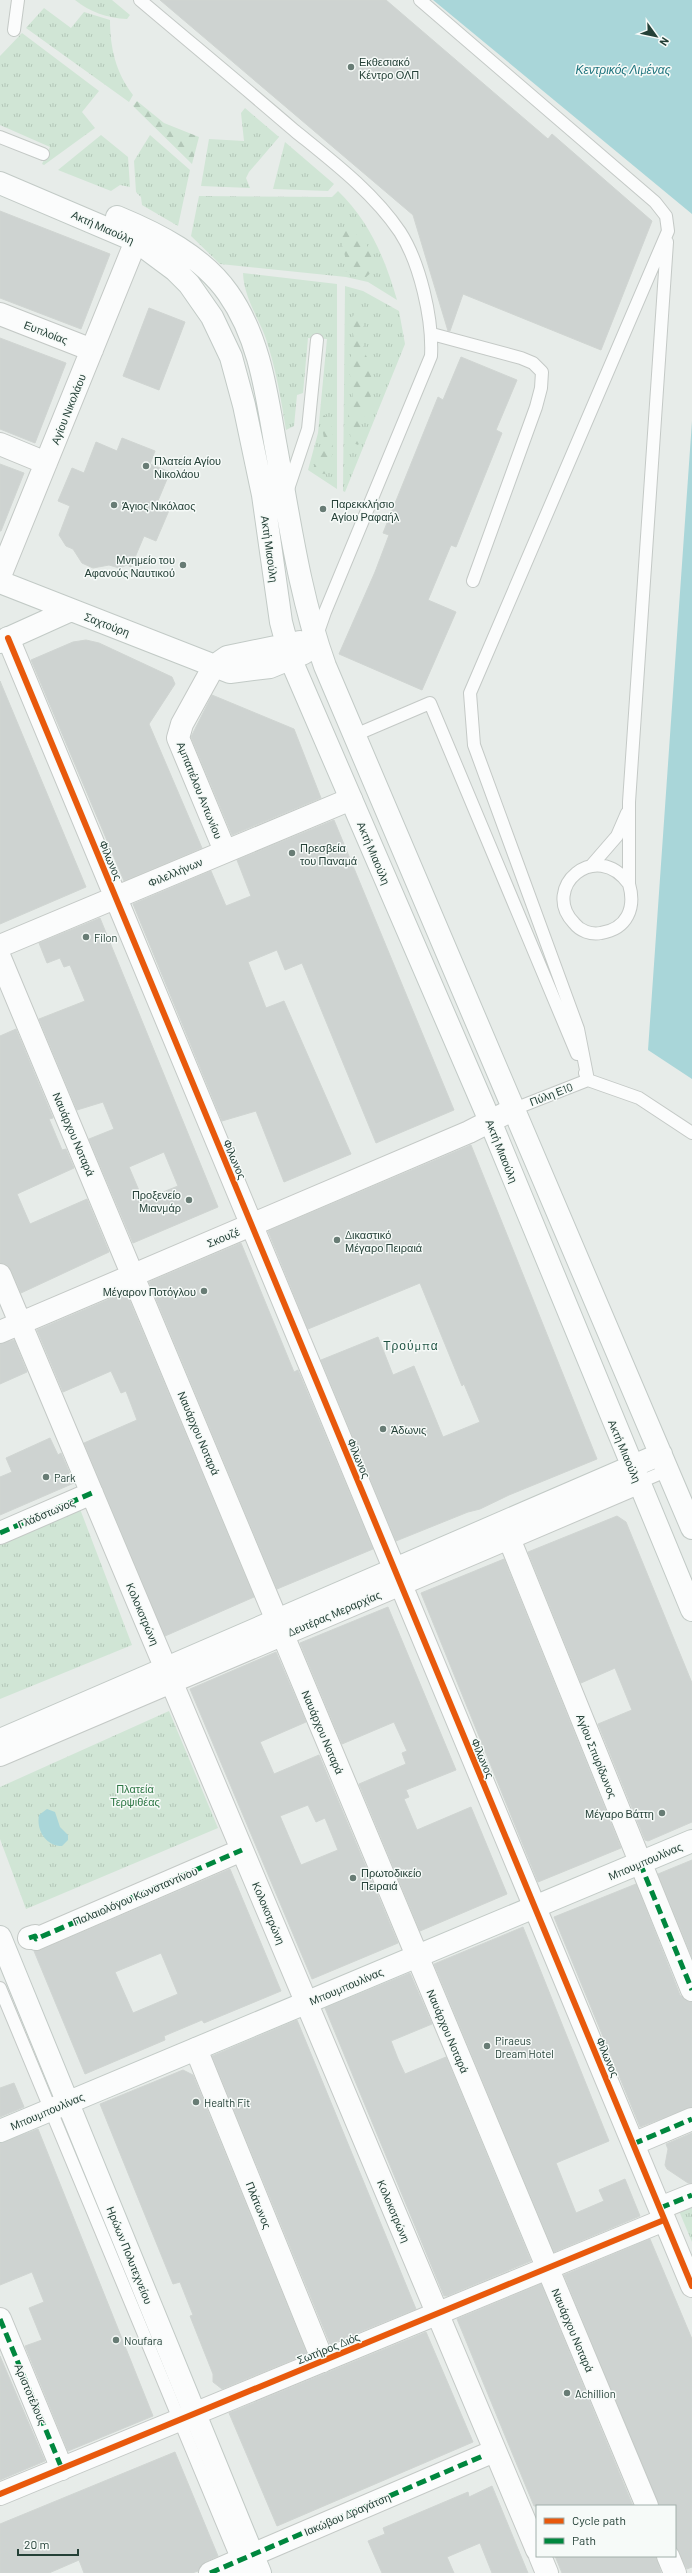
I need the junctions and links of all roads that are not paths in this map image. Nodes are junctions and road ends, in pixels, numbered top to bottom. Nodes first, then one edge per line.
1 (18, 0) edge
2 (140, 0) edge
3 (420, 0) edge
4 (14, 30) dead end
5 (0, 137) edge
6 (43, 154) dead end
7 (0, 167) edge
8 (0, 183) edge
9 (668, 231) junction
10 (136, 241) junction
11 (0, 314) edge
12 (432, 334) junction
13 (317, 340) dead end
14 (92, 350) junction
15 (0, 444) edge
16 (46, 463) junction
17 (286, 500) junction
18 (0, 576) edge
19 (473, 581) dead end
20 (0, 582) edge
21 (335, 588) junction
22 (305, 602) junction
23 (71, 610) junction
24 (4, 640) edge
25 (316, 642) junction
26 (289, 652) junction
27 (214, 666) junction
28 (355, 735) junction
29 (351, 799) junction
30 (630, 802) junction
31 (225, 851) junction
32 (591, 866) junction
33 (629, 884) junction
34 (116, 897) junction
35 (0, 946) edge
36 (0, 958) edge
37 (588, 1080) junction
38 (514, 1109) junction
39 (490, 1121) junction
40 (692, 1133) edge
41 (252, 1225) junction
42 (0, 1275) edge
43 (133, 1276) junction
44 (20, 1323) junction
45 (0, 1332) edge
46 (665, 1462) junction
47 (635, 1475) junction
48 (92, 1493) junction
49 (686, 1502) edge
50 (692, 1528) edge
51 (506, 1530) junction
52 (0, 1533) edge
53 (398, 1577) junction
54 (692, 1610) edge
55 (280, 1627) junction
56 (168, 1675) junction
57 (0, 1740) edge
58 (0, 1755) edge
59 (692, 1841) edge
60 (241, 1848) junction
61 (640, 1863) junction
62 (140, 1888) dead end
63 (534, 1907) junction
64 (0, 1937) edge
65 (29, 1938) dead end
66 (417, 1956) junction
67 (0, 1988) edge
68 (692, 1990) edge
69 (306, 2002) junction
70 (196, 2049) junction
71 (59, 2106) junction
72 (692, 2119) edge
73 (0, 2131) edge
74 (633, 2144) junction
75 (692, 2194) edge
76 (662, 2214) junction
77 (548, 2268) junction
78 (692, 2286) edge
79 (438, 2314) junction
80 (0, 2319) edge
81 (323, 2361) junction
82 (187, 2417) junction
83 (485, 2455) dead end
84 (62, 2469) junction
85 (0, 2494) edge
86 (647, 2505) edge
87 (536, 2548) edge
88 (540, 2557) edge
89 (668, 2557) edge
90 (248, 2565) edge
91 (210, 2573) edge
92 (547, 2573) edge
93 (675, 2573) edge

1 - 4 lane
2 - 12 lane
3 - 9 lane
5 - 6 lane
7 - 17 street, Ακτή Μιαούλη
8 - 10 street, Ακτή Μιαούλη
9 - 30 lane
9 - 37 lane
10 - 14 street, Αγίου Νικολάου
10 - 26 street, Ακτή Μιαούλη
11 - 14 street, Ευπλοίας
12 - 19 lane
12 - 21 lane
13 - 17 lane
14 - 16 street, Αγίου Νικολάου
15 - 16 street
16 - 18 street, Αγίου Νικολάου
17 - 22 street, Ακτή Μιαούλη
20 - 23 street, Σαχτούρη
21 - 22 lane
21 - 25 lane
22 - 25 street, Ακτή Μιαούλη
23 - 24 street
23 - 27 street, Σαχτούρη
24 - 34 street, Φίλωνος
25 - 26 street, Σαχτούρη
25 - 28 street, Ακτή Μιαούλη
26 - 27 street, Σαχτούρη
26 - 29 street, Ακτή Μιαούλη
27 - 31 street, Αμπατιέλου Αντωνίου
28 - 37 lane
28 - 38 street, Ακτή Μιαούλη
29 - 31 street, Φιλελλήνων
29 - 39 street, Ακτή Μιαούλη
30 - 32 lane
30 - 33 lane
31 - 34 street, Φιλελλήνων
32 - 33 lane
32 - 33 lane
34 - 35 street, Φιλελλήνων
34 - 41 street, Φίλωνος
36 - 43 street, Ναυάρχου Νοταρά
37 - 38 lane, Πύλη Ε10
37 - 40 lane
38 - 39 street, Σκουζέ
38 - 46 street, Ακτή Μιαούλη
39 - 41 street, Σκουζέ
39 - 47 street, Ακτή Μιαούλη
41 - 43 street, Σκουζέ
41 - 53 street, Φίλωνος
42 - 44 street, Κολοκοτρώνη
43 - 44 street, Σκουζέ
43 - 55 street, Ναυάρχου Νοταρά
44 - 45 street, Σκουζέ
44 - 48 street, Κολοκοτρώνη
46 - 47 street, Δευτέρας Μεραρχίας
46 - 49 street, Ακτή Μιαούλη
47 - 51 street, Δευτέρας Μεραρχίας
47 - 54 street, Ακτή Μιαούλη
48 - 52 street, Γλάδστωνος
48 - 56 street, Κολοκοτρώνη
49 - 50 street, Ακτή Μιαούλη
51 - 53 street, Δευτέρας Μεραρχίας
51 - 61 street, Αγίου Σπυρίδωνος
53 - 55 street, Δευτέρας Μεραρχίας
53 - 63 street, Φίλωνος
55 - 56 street, Δευτέρας Μεραρχίας
55 - 66 street, Ναυάρχου Νοταρά
56 - 57 street, Δευτέρας Μεραρχίας
56 - 58 street, Δευτέρας Μεραρχίας
56 - 60 street, Κολοκοτρώνη
59 - 61 street, Μπουμπουλίνας
60 - 62 lane
60 - 65 street, Παλαιολόγου Κωνσταντίνου
60 - 69 street, Κολοκοτρώνη
61 - 63 street, Μπουμπουλίνας
61 - 68 street, Αγίου Σπυρίδωνος
63 - 66 street, Μπουμπουλίνας
63 - 74 street, Φίλωνος
64 - 71 street, Ηρώων Πολυτεχνείου
66 - 69 street, Μπουμπουλίνας
66 - 77 street, Ναυάρχου Νοταρά
67 - 71 lane, Ηρώων Πολυτεχνείου
69 - 70 street, Μπουμπουλίνας
69 - 79 street, Κολοκοτρώνη
70 - 71 street, Μπουμπουλίνας
70 - 81 street, Πλάτωνος
71 - 73 street, Μπουμπουλίνας
71 - 82 street, Ηρώων Πολυτεχνείου
72 - 74 street
74 - 76 street, Φίλωνος
75 - 76 street, Σωτήρος Διός
76 - 77 street, Σωτήρος Διός
76 - 78 street, Φίλωνος
77 - 79 street, Σωτήρος Διός
77 - 86 street, Ναυάρχου Νοταρά
79 - 81 street, Σωτήρος Διός
79 - 87 street, Κολοκοτρώνη
80 - 84 street, Αριστοτέλους
81 - 82 street, Σωτήρος Διός
82 - 84 street, Σωτήρος Διός
82 - 90 street, Ηρώων Πολυτεχνείου
83 - 90 street, Ιακώβου Δραγάτση
84 - 85 street, Σωτήρος Διός
88 - 92 street
89 - 93 street
90 - 91 street, Ιακώβου Δραγάτση

